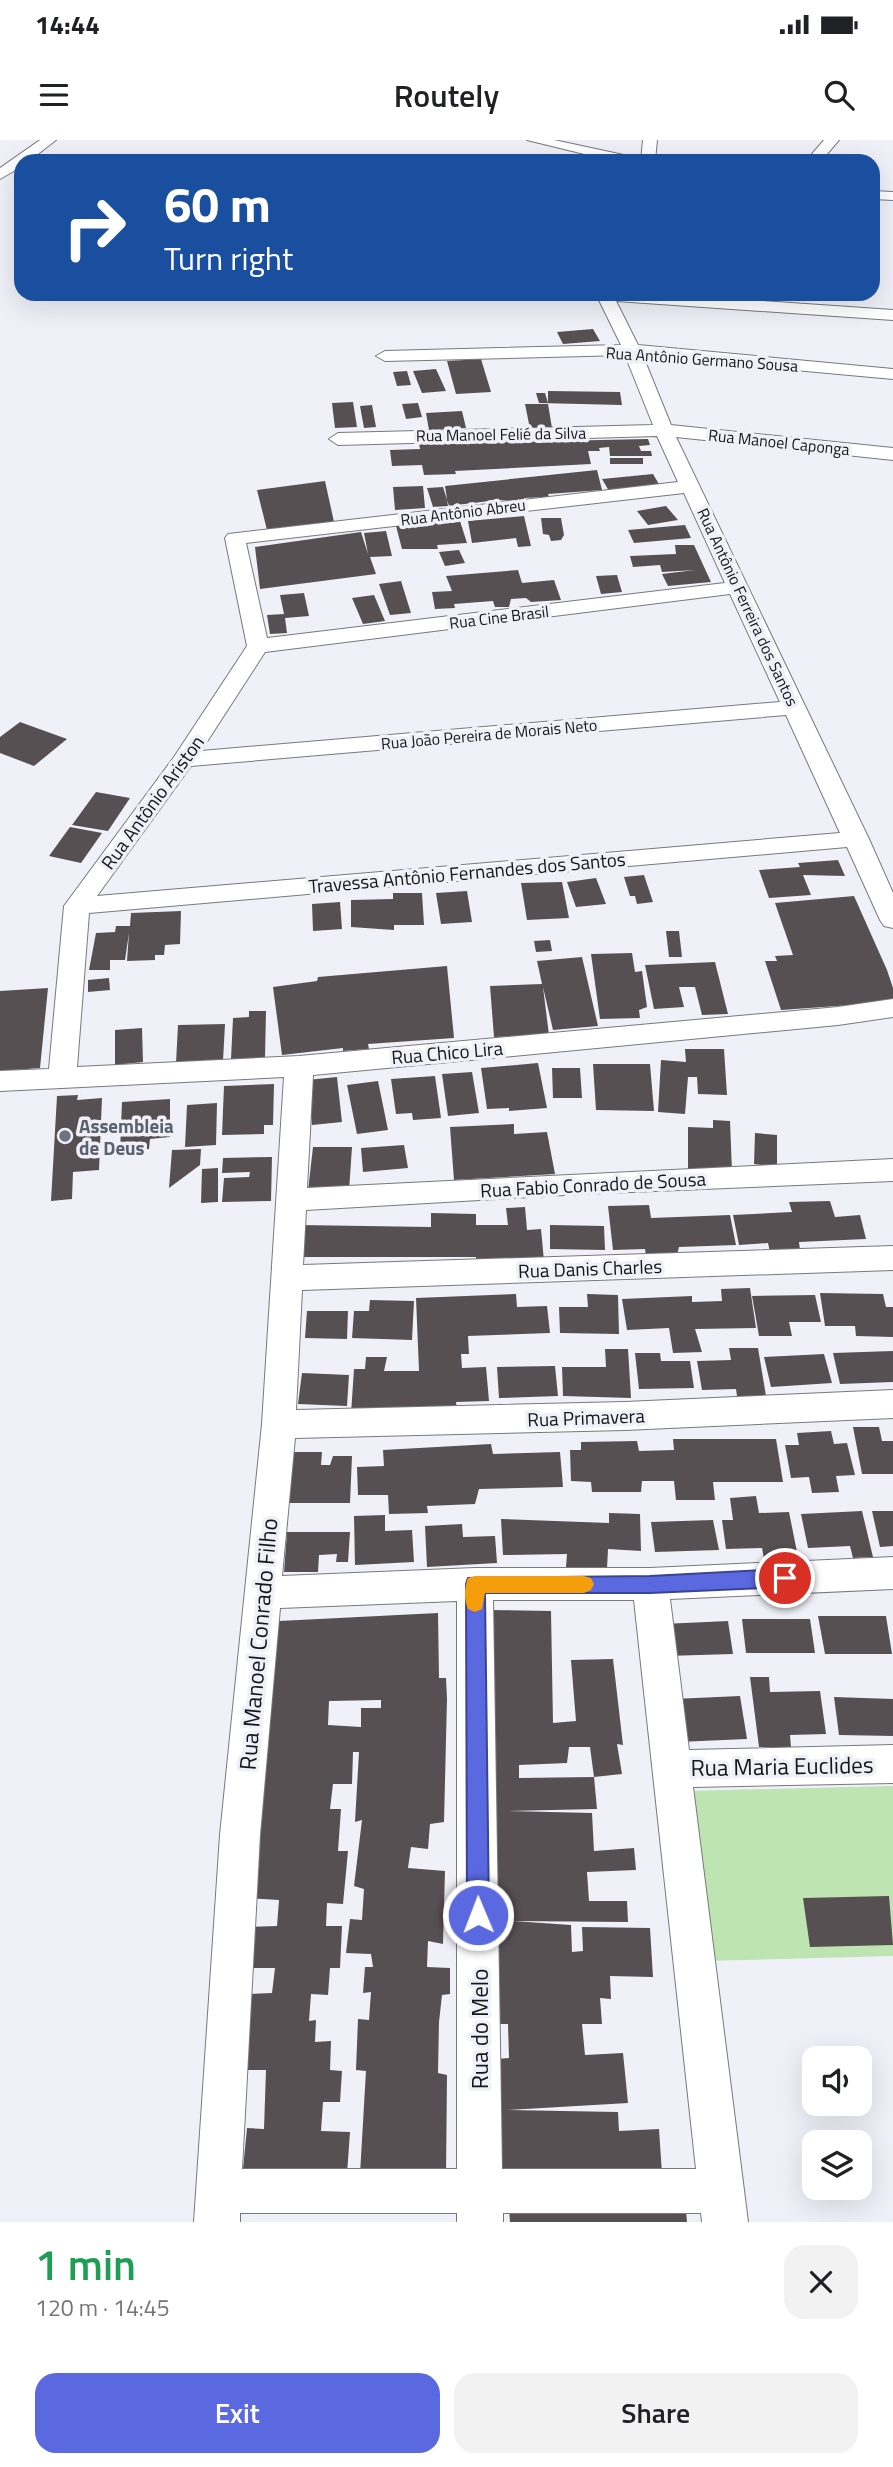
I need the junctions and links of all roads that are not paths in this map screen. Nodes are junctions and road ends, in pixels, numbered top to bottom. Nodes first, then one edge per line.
1 (49, 140) edge
2 (534, 140) edge
3 (832, 140) edge
4 (9, 151) dead end
5 (22, 154) edge
6 (28, 154) edge
7 (601, 154) edge
8 (819, 154) edge
9 (608, 301) edge
10 (691, 301) edge
11 (893, 315) edge
12 (632, 351) junction
13 (385, 356) dead end
14 (893, 374) edge
15 (664, 430) junction
16 (338, 439) dead end
17 (893, 454) edge
18 (690, 486) junction
19 (740, 587) junction
20 (258, 646) junction
21 (795, 707) junction
22 (184, 760) junction
23 (857, 839) junction
24 (77, 906) junction
25 (893, 920) edge
26 (893, 1007) edge
27 (299, 1066) junction
28 (62, 1077) junction
29 (0, 1081) edge
30 (893, 1170) edge
31 (292, 1200) junction
32 (893, 1258) edge
33 (286, 1278) junction
34 (893, 1404) edge
35 (279, 1424) junction
36 (893, 1573) edge
37 (475, 1584) junction
38 (650, 1584) junction
39 (264, 1593) junction
40 (893, 1764) edge
41 (672, 1769) junction
42 (218, 2206) edge
43 (480, 2206) edge
44 (724, 2206) edge

1 - 6 street
2 - 7 street
3 - 8 street
4 - 5 street
9 - 12 street, Rua Antônio Ferreira dos Santos
10 - 11 street
12 - 13 street, Rua Antônio Germano Sousa
12 - 14 street, Rua Antônio Germano Sousa
12 - 15 street, Rua Antônio Ferreira dos Santos
15 - 16 street, Rua Manoel Felié da Silva
15 - 17 street, Rua Manoel Caponga
15 - 18 street, Rua Antônio Ferreira dos Santos
18 - 19 street, Rua Antônio Ferreira dos Santos
18 - 20 street, Rua Antônio Abreu
19 - 20 street, Rua Cine Brasil
19 - 21 street, Rua Antônio Ferreira dos Santos
20 - 22 street, Rua Antônio Ariston
21 - 22 street, Rua João Pereira de Morais Neto
21 - 23 street, Rua Antônio Ferreira dos Santos
22 - 24 street, Rua Antônio Ariston
23 - 24 street, Travessa Antônio Fernandes dos Santos
23 - 25 street, Rua Antônio Ferreira dos Santos
24 - 28 street
26 - 27 street, Rua Chico Lira
27 - 28 street, Rua Chico Lira
27 - 31 street, Rua Manoel Conrado Filho
28 - 29 street, Rua Chico Lira
30 - 31 street, Rua Fabio Conrado de Sousa
31 - 33 street, Rua Manoel Conrado Filho
32 - 33 street, Rua Danis Charles
33 - 35 street, Rua Manoel Conrado Filho
34 - 35 street, Rua Primavera
35 - 39 street, Rua Manoel Conrado Filho
36 - 38 street
37 - 38 street
37 - 39 street
37 - 43 street, Rua do Melo
38 - 41 street
39 - 42 street, Rua Manoel Conrado Filho
40 - 41 street, Rua Maria Euclides
41 - 44 street
42 - 43 street
43 - 44 street

